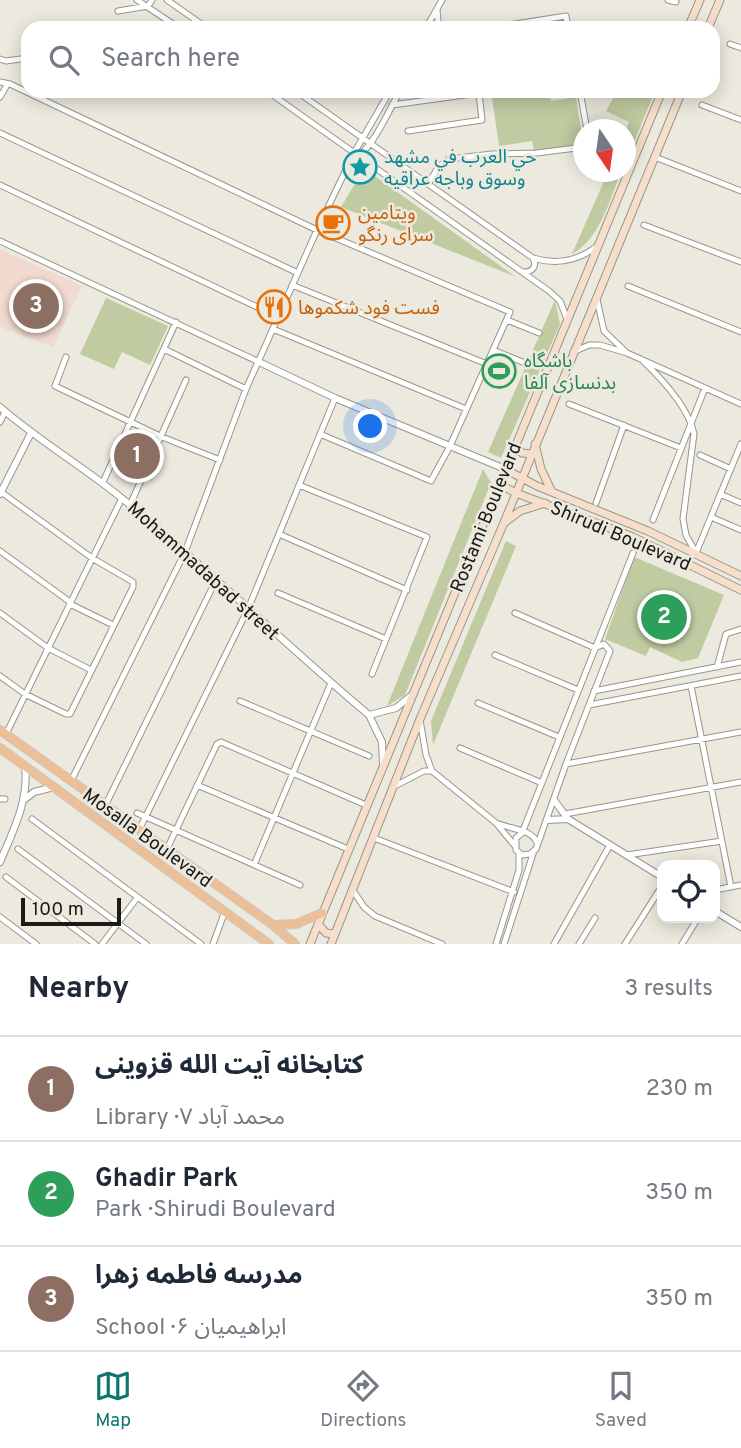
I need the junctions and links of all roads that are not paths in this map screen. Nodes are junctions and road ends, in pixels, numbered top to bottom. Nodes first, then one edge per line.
1 (137, 0) edge
2 (152, 0) edge
3 (167, 0) edge
4 (442, 0) edge
5 (668, 0) edge
6 (700, 0) edge
7 (720, 0) edge
8 (676, 2) dead end
9 (148, 6) junction
10 (437, 9) junction
11 (118, 11) dead end
12 (168, 20) edge
13 (197, 21) edge
14 (430, 21) edge
15 (438, 21) edge
16 (534, 21) edge
17 (567, 21) edge
18 (691, 21) edge
19 (711, 21) edge
20 (730, 44) dead end
21 (741, 48) edge
22 (0, 59) edge
23 (21, 59) edge
24 (3, 83) edge
25 (21, 89) edge
26 (0, 97) edge
27 (39, 98) edge
28 (277, 98) edge
29 (306, 98) edge
30 (386, 98) edge
31 (396, 98) edge
32 (443, 98) edge
33 (480, 98) edge
34 (581, 98) edge
35 (659, 98) edge
36 (679, 98) edge
37 (392, 105) junction
38 (702, 105) dead end
39 (585, 119) edge
40 (741, 120) edge
41 (408, 131) dead end
42 (0, 133) edge
43 (363, 138) junction
44 (370, 143) junction
45 (573, 149) edge
46 (357, 155) junction
47 (654, 157) junction
48 (428, 184) junction
49 (0, 186) edge
50 (741, 191) edge
51 (644, 225) dead end
52 (317, 230) junction
53 (0, 241) edge
54 (597, 246) junction
55 (533, 258) junction
56 (741, 262) edge
57 (524, 272) junction
58 (298, 273) junction
59 (292, 285) junction
60 (628, 286) dead end
61 (596, 299) junction
62 (278, 317) junction
63 (567, 319) junction
64 (507, 320) junction
65 (176, 323) junction
66 (273, 329) junction
67 (741, 332) edge
68 (539, 333) dead end
69 (164, 349) junction
70 (494, 350) junction
71 (573, 352) junction
72 (627, 353) junction
73 (66, 357) dead end
74 (641, 359) junction
75 (258, 362) junction
76 (525, 363) dead end
77 (487, 364) junction
78 (186, 380) dead end
79 (705, 388) junction
80 (246, 389) junction
81 (335, 398) junction
82 (569, 404) dead end
83 (741, 404) edge
84 (3, 409) edge
85 (466, 409) junction
86 (0, 422) edge
87 (130, 422) junction
88 (692, 422) junction
89 (624, 425) junction
90 (30, 433) junction
91 (320, 435) junction
92 (162, 437) junction
93 (515, 444) junction
94 (535, 444) junction
95 (741, 444) edge
96 (450, 446) junction
97 (681, 448) junction
98 (531, 454) junction
99 (700, 455) dead end
100 (220, 460) junction
101 (505, 469) junction
102 (731, 469) junction
103 (521, 480) junction
104 (103, 482) junction
105 (499, 484) junction
106 (299, 485) junction
107 (1, 493) edge
108 (516, 493) junction
109 (552, 493) junction
110 (720, 494) junction
111 (122, 498) junction
112 (546, 503) junction
113 (596, 503) dead end
114 (741, 503) edge
115 (130, 505) junction
116 (711, 517) junction
117 (653, 520) dead end
118 (503, 525) junction
119 (741, 530) edge
120 (279, 534) junction
121 (0, 551) edge
122 (185, 552) junction
123 (696, 553) junction
124 (633, 554) dead end
125 (92, 558) junction
126 (741, 576) edge
127 (216, 580) junction
128 (459, 580) junction
129 (407, 590) junction
130 (741, 590) edge
131 (475, 591) junction
132 (278, 593) dead end
133 (70, 603) junction
134 (248, 609) junction
135 (0, 613) edge
136 (515, 613) dead end
137 (113, 625) junction
138 (741, 629) edge
139 (386, 639) junction
140 (595, 648) junction
141 (48, 649) junction
142 (495, 655) dead end
143 (741, 662) edge
144 (718, 667) junction
145 (91, 670) junction
146 (372, 674) dead end
147 (0, 676) edge
148 (741, 676) edge
149 (331, 683) junction
150 (691, 686) junction
151 (578, 690) junction
152 (594, 691) junction
153 (25, 694) junction
154 (412, 695) junction
155 (240, 701) dead end
156 (478, 704) dead end
157 (589, 705) junction
158 (369, 715) junction
159 (420, 719) junction
160 (310, 731) junction
161 (3, 732) edge
162 (741, 732) edge
163 (559, 737) junction
164 (702, 739) junction
165 (0, 748) edge
166 (460, 748) dead end
167 (369, 757) dead end
168 (566, 764) junction
169 (383, 765) junction
170 (26, 766) junction
171 (432, 771) junction
172 (546, 773) junction
173 (292, 774) junction
174 (561, 778) junction
175 (71, 781) junction
176 (741, 782) edge
177 (542, 783) junction
178 (197, 785) junction
179 (54, 787) junction
180 (393, 787) junction
181 (711, 788) junction
182 (25, 799) junction
183 (554, 800) junction
184 (366, 805) junction
185 (105, 806) junction
186 (137, 813) dead end
187 (145, 817) junction
188 (274, 817) junction
189 (567, 817) junction
190 (32, 819) dead end
191 (547, 820) junction
192 (496, 823) junction
193 (139, 830) junction
194 (176, 830) junction
195 (522, 833) junction
196 (374, 838) junction
197 (722, 841) junction
198 (537, 845) junction
199 (610, 845) junction
200 (515, 846) junction
201 (18, 849) dead end
202 (348, 849) junction
203 (166, 851) junction
204 (534, 852) junction
205 (519, 853) junction
206 (627, 855) junction
207 (0, 862) edge
208 (254, 865) junction
209 (657, 874) edge
210 (6, 877) dead end
211 (300, 885) dead end
212 (741, 885) edge
213 (731, 887) junction
214 (352, 889) junction
215 (720, 889) edge
216 (514, 892) junction
217 (657, 894) edge
218 (137, 898) junction
219 (225, 911) junction
220 (322, 913) junction
221 (720, 914) edge
222 (0, 917) edge
223 (594, 918) dead end
224 (118, 923) junction
225 (695, 923) edge
226 (318, 924) junction
227 (272, 925) junction
228 (741, 927) edge
229 (334, 934) junction
230 (36, 944) edge
231 (95, 944) edge
232 (102, 944) edge
233 (146, 944) edge
234 (201, 944) edge
235 (213, 944) edge
236 (269, 944) edge
237 (295, 944) edge
238 (310, 944) edge
239 (331, 944) edge
240 (442, 944) edge
241 (496, 944) edge
242 (504, 944) edge
243 (554, 944) edge
244 (579, 944) edge
245 (625, 944) edge
246 (682, 944) edge

1 - 9 street
2 - 9 street
3 - 13 street
4 - 10 street
5 - 8 street
6 - 18 main road
7 - 19 main road
9 - 11 street
9 - 12 street
10 - 14 street
10 - 15 street
16 - 17 street
20 - 21 street
22 - 23 street
24 - 25 street
24 - 26 street
27 - 52 street
28 - 46 street
29 - 43 street
30 - 43 street
31 - 37 street
32 - 37 street
33 - 41 street
34 - 39 street
35 - 54 main road, Rostami Boulevard
36 - 47 main road, Rostami Boulevard
37 - 44 street
38 - 40 street
42 - 58 street
43 - 44 street
43 - 46 street
44 - 46 street
44 - 48 street
45 - 48 street
46 - 52 street
46 - 57 street
47 - 50 street
47 - 61 main road, Rostami Boulevard
48 - 55 street
49 - 62 street
51 - 56 street
52 - 58 street
52 - 64 street
53 - 65 street
54 - 55 street
54 - 63 main road, Rostami Boulevard
55 - 57 street
57 - 63 street
58 - 59 street
59 - 62 street
59 - 77 street
60 - 67 street
61 - 71 main road, Rostami Boulevard
61 - 72 street
62 - 66 street
63 - 93 main road, Rostami Boulevard
64 - 68 street
64 - 70 street
65 - 69 street
65 - 75 street
66 - 75 street
66 - 85 street
69 - 80 street
69 - 87 street
70 - 76 street
70 - 77 street
71 - 72 street
71 - 94 main road, Rostami Boulevard
72 - 74 street
73 - 87 street
74 - 79 street
74 - 88 street
75 - 80 street
75 - 81 street
77 - 85 street
78 - 92 street
79 - 83 street
79 - 88 street
80 - 100 street
81 - 91 street
81 - 96 street
82 - 89 street
84 - 86 street
84 - 90 street, Mohammadabad street
85 - 96 street
87 - 92 street
87 - 104 street
88 - 97 street
88 - 123 street
89 - 97 street
89 - 113 street
90 - 104 street, Mohammadabad street
90 - 107 street
91 - 96 street
91 - 106 street
92 - 100 street
92 - 115 street
93 - 98 main road
93 - 101 main road, Rostami Boulevard
94 - 98 main road, Rostami Boulevard
94 - 109 main road
95 - 102 street
96 - 101 street
97 - 117 street
98 - 103 main road, Rostami Boulevard
99 - 102 street
100 - 122 street
101 - 103 main road
101 - 105 main road, Rostami Boulevard
102 - 110 street
103 - 108 main road, Rostami Boulevard
103 - 109 main road
104 - 111 street, Mohammadabad street
105 - 108 main road, Shirudi Boulevard
105 - 128 main road, Rostami Boulevard
106 - 120 street
106 - 129 street
107 - 125 street
108 - 112 main road, Shirudi Boulevard
108 - 118 main road, Rostami Boulevard
109 - 123 main road
110 - 114 street
110 - 116 street
111 - 115 street, Mohammadabad street
111 - 125 street
112 - 118 main road
112 - 130 main road, Shirudi Boulevard
115 - 122 street, Mohammadabad street
116 - 119 street
116 - 123 street
118 - 131 main road, Rostami Boulevard
120 - 129 street
120 - 134 street
121 - 133 street
122 - 127 street, Mohammadabad street
122 - 175 street
123 - 126 main road
124 - 140 street
125 - 133 street
125 - 137 street
127 - 134 street, Mohammadabad street
127 - 185 street
128 - 131 main road
128 - 154 main road, Rostami Boulevard
129 - 139 street
131 - 159 main road, Rostami Boulevard
132 - 139 street
133 - 137 street
133 - 141 street
134 - 149 street, Mohammadabad street
134 - 187 street
135 - 141 street
136 - 140 street
137 - 145 street
138 - 144 street
139 - 146 street
140 - 151 street
140 - 152 street
141 - 145 street
141 - 153 street
142 - 151 street
143 - 144 street
144 - 152 street
145 - 153 street
147 - 153 street
148 - 150 street
149 - 158 street, Mohammadabad street
149 - 160 street
150 - 157 street
150 - 164 street
151 - 163 street
152 - 157 street
153 - 161 street
154 - 158 street
154 - 169 main road, Rostami Boulevard
155 - 160 street
156 - 163 street
157 - 168 street
158 - 169 street
159 - 171 street
159 - 180 main road, Rostami Boulevard
160 - 167 street
160 - 173 street
161 - 175 main road, Mosalla Boulevard
162 - 164 street
163 - 172 street
164 - 168 street
164 - 181 street
165 - 170 main road, Mosalla Boulevard
166 - 177 street
168 - 174 street
169 - 184 main road, Rostami Boulevard
170 - 179 main road, Mosalla Boulevard
170 - 182 street
171 - 180 street
171 - 192 street
172 - 174 street
172 - 177 street
173 - 178 street
173 - 184 street
173 - 188 street
174 - 183 street
175 - 185 main road, Mosalla Boulevard
176 - 181 street
177 - 195 street
178 - 188 street
178 - 194 street
179 - 182 street
179 - 219 main road, Mosalla Boulevard
180 - 196 main road, Rostami Boulevard
181 - 189 street
181 - 197 street
182 - 207 street
183 - 189 street
183 - 191 street
184 - 202 main road, Rostami Boulevard
185 - 193 main road, Mosalla Boulevard
186 - 187 street
187 - 193 street
187 - 194 street
188 - 202 street
188 - 208 street
189 - 191 street
189 - 199 street
190 - 218 street
191 - 198 street
192 - 195 street
192 - 200 street
193 - 203 main road, Mosalla Boulevard
194 - 203 street
194 - 208 street
195 - 198 street
195 - 200 street
196 - 214 main road, Rostami Boulevard
196 - 216 street
197 - 206 street
197 - 213 street
198 - 204 street
199 - 206 street
199 - 243 street
200 - 205 street
201 - 224 street
202 - 220 main road, Rostami Boulevard
203 - 227 main road, Mosalla Boulevard
204 - 205 street
204 - 242 street
205 - 216 street
206 - 209 street
208 - 211 street
210 - 231 street
212 - 213 street
213 - 215 street
214 - 229 main road, Rostami Boulevard
214 - 240 street
216 - 241 street
217 - 245 street
218 - 224 street
218 - 234 street
219 - 235 street
219 - 236 main road, Mosalla Boulevard
220 - 226 main road, Rostami Boulevard
220 - 227 main road
221 - 228 street
222 - 230 street
223 - 244 street
224 - 232 street
224 - 233 street
225 - 246 street
226 - 229 main road
226 - 238 main road, Rostami Boulevard
227 - 237 main road, Mosalla Boulevard
229 - 239 main road, Rostami Boulevard

